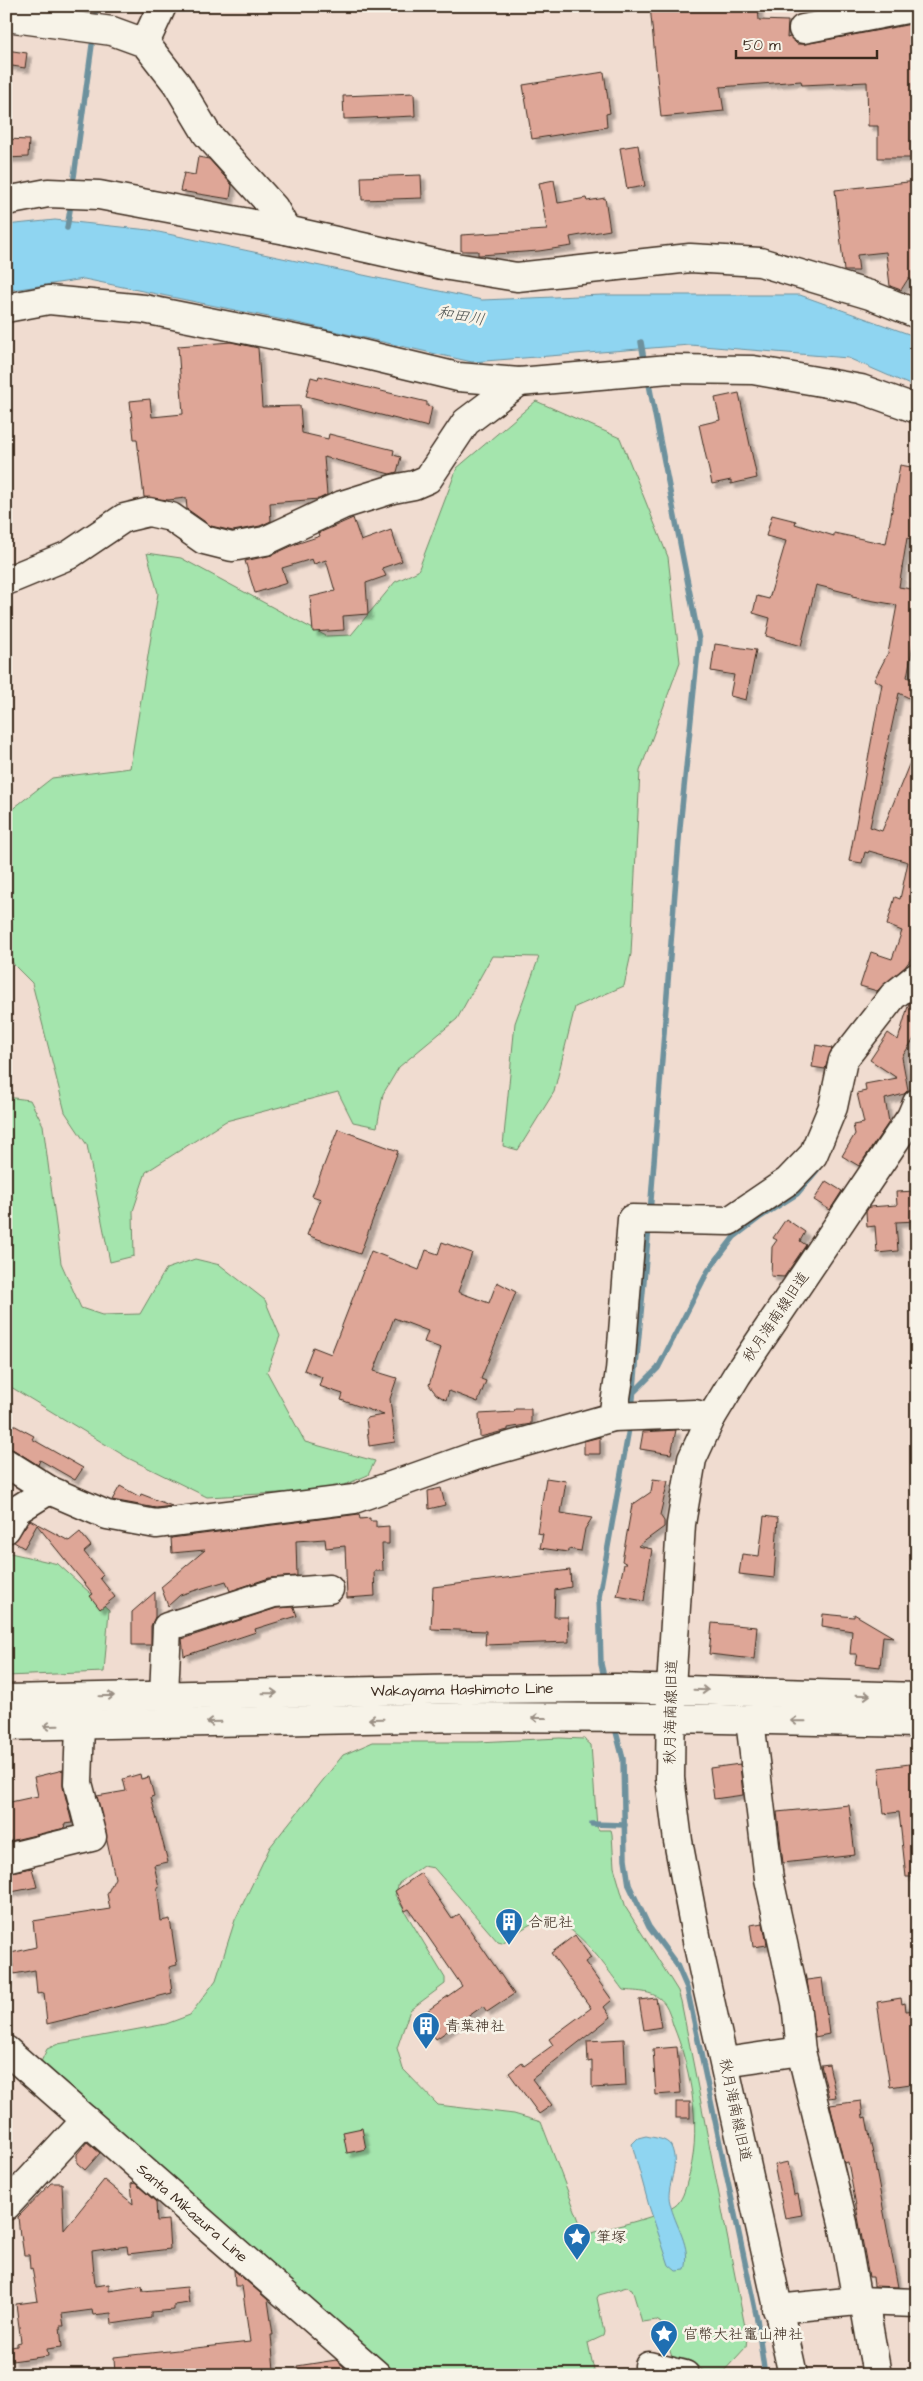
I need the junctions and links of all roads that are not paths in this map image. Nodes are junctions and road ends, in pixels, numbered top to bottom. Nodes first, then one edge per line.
1 (162, 6) edge
2 (917, 7) edge
3 (42, 14) edge
4 (836, 14) edge
5 (6, 17) edge
6 (803, 29) dead end
7 (145, 43) junction
8 (6, 201) edge
9 (286, 230) junction
10 (6, 308) edge
11 (917, 314) edge
12 (519, 382) junction
13 (917, 409) edge
14 (6, 581) edge
15 (917, 978) edge
16 (917, 1103) edge
17 (617, 1416) junction
18 (711, 1418) junction
19 (6, 1463) edge
20 (49, 1490) junction
21 (6, 1530) edge
22 (329, 1589) dead end
23 (671, 1688) junction
24 (164, 1695) junction
25 (917, 1697) edge
26 (6, 1699) edge
27 (670, 1718) junction
28 (750, 1720) junction
29 (917, 1723) edge
30 (80, 1725) junction
31 (6, 1726) edge
32 (6, 1858) edge
33 (6, 2050) edge
34 (801, 2052) junction
35 (725, 2062) junction
36 (86, 2120) junction
37 (6, 2206) edge
38 (860, 2301) junction
39 (917, 2303) edge
40 (778, 2310) junction
41 (649, 2366) dead end
42 (377, 2375) edge
43 (685, 2375) edge
44 (793, 2375) edge
45 (877, 2375) edge

1 - 7 street
2 - 4 street
3 - 5 street
3 - 7 street
4 - 6 street
7 - 9 street
8 - 9 street
9 - 11 street
10 - 12 street
12 - 13 street
12 - 14 street
15 - 17 street
16 - 18 street, 秋月海南線旧道
17 - 18 street
17 - 20 street
18 - 23 street, 秋月海南線旧道
19 - 20 street
20 - 21 street
22 - 24 street
24 -> 23 street, Wakayama Hashimoto Line
23 -> 25 street, Wakayama Hashimoto Line
23 - 27 street, 秋月海南線旧道
26 -> 24 street, Wakayama Hashimoto Line
27 - 28 street, Wakayama Hashimoto Line
27 -> 30 street, Wakayama Hashimoto Line
27 - 35 street, 秋月海南線旧道
29 -> 28 street, Wakayama Hashimoto Line
28 - 34 street
30 -> 31 street, Wakayama Hashimoto Line
30 - 32 street
33 - 36 street, Santa Mikazura Line
34 - 35 street
34 - 38 street
35 - 40 street, 秋月海南線旧道
36 - 37 street
36 - 42 street, Santa Mikazura Line
38 - 39 street
38 - 40 street
38 - 45 street
40 - 44 street, 秋月海南線旧道
41 - 43 street

